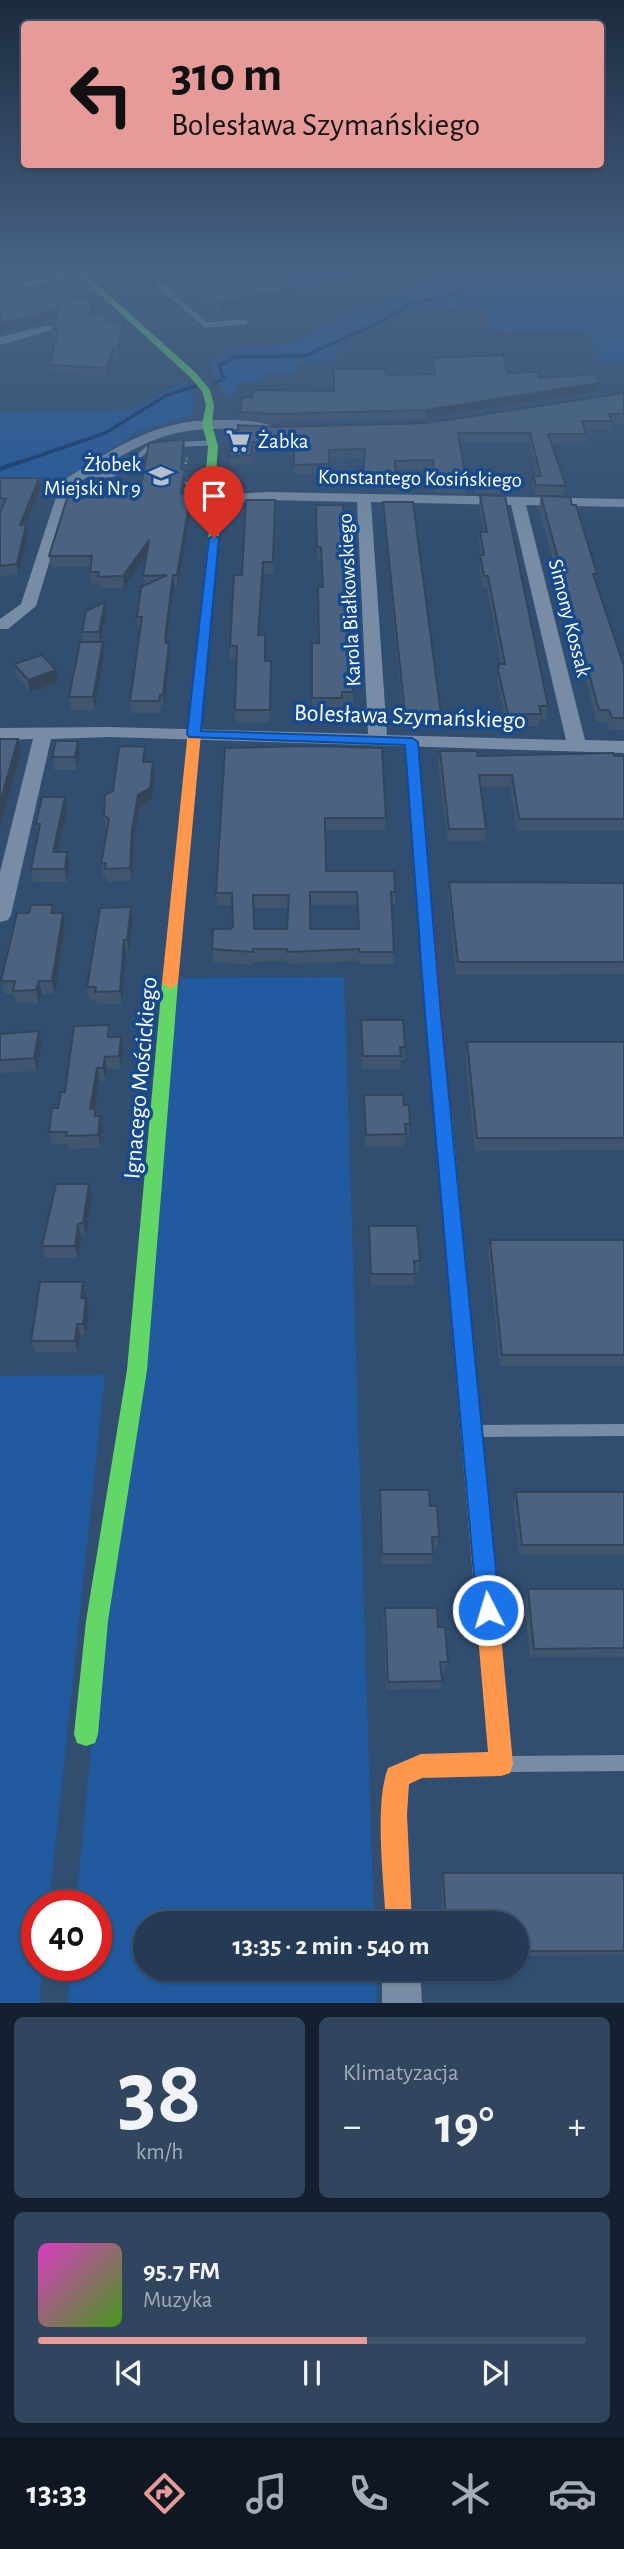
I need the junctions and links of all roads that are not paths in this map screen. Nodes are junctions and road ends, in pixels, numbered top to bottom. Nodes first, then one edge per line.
1 (179, 363) edge
2 (207, 425) junction
3 (289, 429) edge
4 (212, 443) junction
5 (85, 473) junction
6 (215, 499) junction
7 (364, 499) junction
8 (518, 502) junction
9 (624, 503) edge
10 (2, 625) dead end
11 (0, 734) edge
12 (43, 734) junction
13 (194, 734) junction
14 (378, 740) junction
15 (412, 742) junction
16 (577, 746) junction
17 (624, 747) edge
18 (0, 915) edge
19 (624, 1430) edge
20 (473, 1431) junction
21 (86, 1734) dead end
22 (624, 1763) edge
23 (501, 1764) junction
24 (398, 1911) edge
25 (401, 1981) edge
26 (402, 2003) edge

1 - 2 street, Ignacego Mościckiego
2 - 3 street
2 - 4 street, Ignacego Mościckiego
2 - 5 street
4 - 5 lane
4 - 6 street, Ignacego Mościckiego
5 - 10 street
6 - 7 street, Konstantego Kosińskiego
6 - 13 street, Ignacego Mościckiego
7 - 8 street, Konstantego Kosińskiego
7 - 14 street, Karola Białkowskiego
8 - 9 street, Konstantego Kosińskiego
8 - 16 street, Simony Kossak
11 - 12 street, Bolesława Szymańskiego
12 - 13 street, Bolesława Szymańskiego
12 - 18 street
13 - 14 street, Bolesława Szymańskiego
13 - 21 street, Ignacego Mościckiego
14 - 15 street, Bolesława Szymańskiego
15 - 16 street, Bolesława Szymańskiego
15 - 20 street
16 - 17 street, Bolesława Szymańskiego
19 - 20 lane
20 - 23 street
22 - 23 lane
23 - 24 street
25 - 26 street

